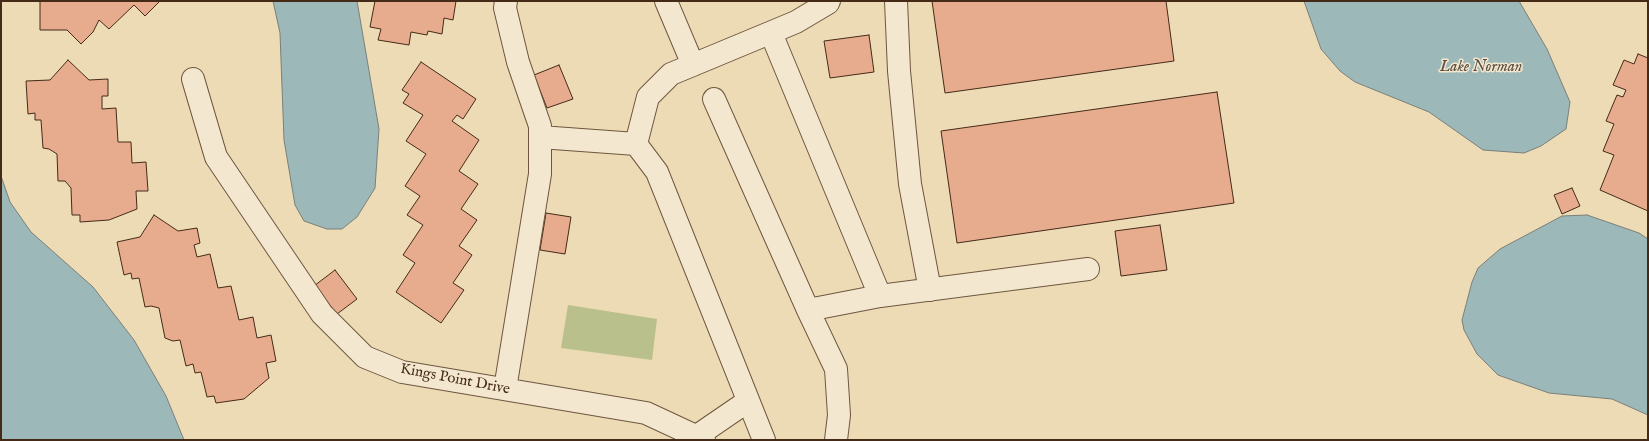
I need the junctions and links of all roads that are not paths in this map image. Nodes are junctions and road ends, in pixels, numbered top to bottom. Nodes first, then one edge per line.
1 (506, 1) edge
2 (666, 1) edge
3 (829, 1) edge
4 (896, 1) edge
5 (771, 33) junction
6 (693, 65) junction
7 (192, 79) dead end
8 (714, 100) dead end
9 (540, 137) junction
10 (636, 144) junction
11 (1088, 269) dead end
12 (930, 290) junction
13 (880, 296) junction
14 (808, 310) junction
15 (505, 389) junction
16 (748, 401) junction
17 (697, 439) edge
18 (764, 440) edge
19 (836, 440) edge

1 - 9 street
2 - 6 street
3 - 5 street
4 - 12 street
5 - 6 street
5 - 13 street
6 - 10 street
7 - 15 street, Kings Point Drive
8 - 14 street
9 - 10 street
9 - 15 street
10 - 16 street
11 - 12 street
12 - 13 street
13 - 14 street
14 - 19 street
15 - 17 street, Kings Point Drive
16 - 17 street
16 - 18 street

